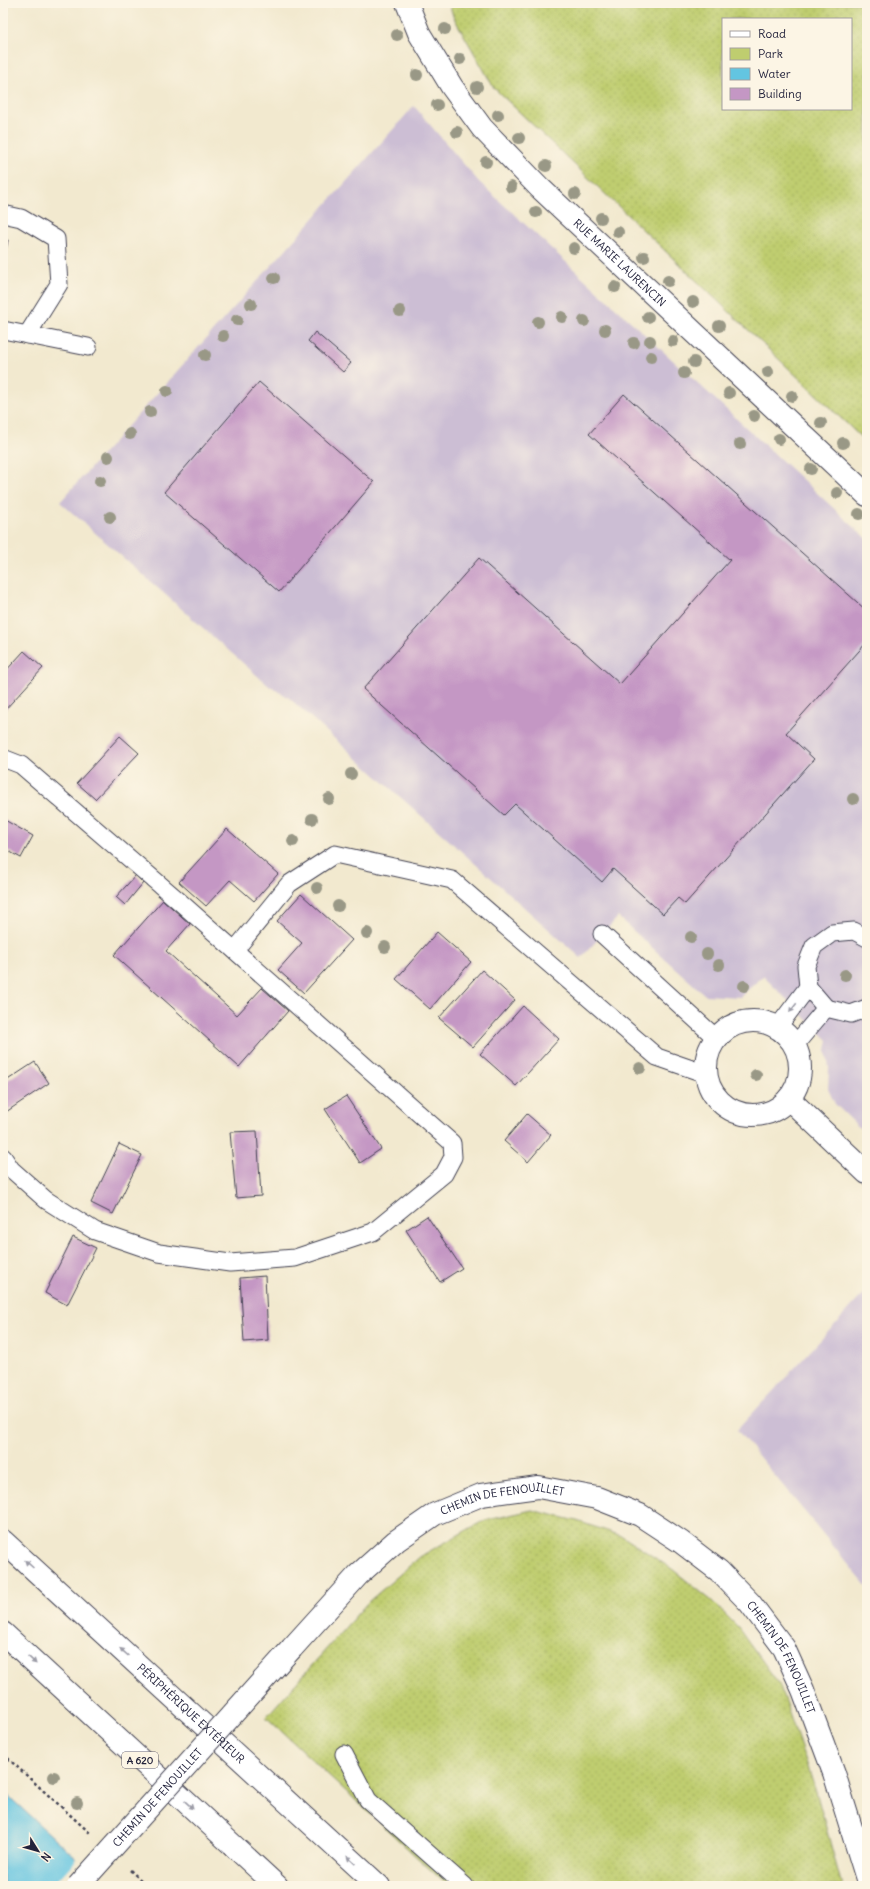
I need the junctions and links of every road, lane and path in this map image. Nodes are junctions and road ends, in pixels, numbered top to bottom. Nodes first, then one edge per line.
1 (407, 3) edge
2 (3, 214) edge
3 (3, 330) edge
4 (27, 335) junction
5 (88, 347) dead end
6 (867, 495) edge
7 (3, 758) edge
8 (602, 934) dead end
9 (867, 938) edge
10 (235, 950) junction
11 (808, 987) junction
12 (826, 1008) junction
13 (867, 1008) edge
14 (777, 1028) junction
15 (716, 1038) junction
16 (794, 1046) junction
17 (706, 1074) junction
18 (789, 1099) junction
19 (3, 1157) edge
20 (867, 1173) edge
21 (3, 1541) edge
22 (3, 1633) edge
23 (3, 1754) edge
24 (344, 1754) dead end
25 (91, 1834) dead end
26 (125, 1865) dead end
27 (867, 1879) edge
28 (78, 1886) edge
29 (147, 1886) edge
30 (277, 1886) edge
31 (379, 1886) edge
32 (465, 1886) edge

1 - 6 main road, RUE MARIE LAURENCIN
2 - 4 lane
3 - 4 lane
4 - 5 lane
7 - 10 lane
8 - 15 lane
9 - 11 lane
10 - 17 lane
10 - 19 lane
11 - 12 lane
11 -> 14 lane
12 - 13 lane
12 - 16 lane
14 - 15 main road
14 - 16 main road
15 - 17 main road
16 - 18 main road
17 - 18 main road
18 - 20 main road
31 -> 21 main road, PÉRIPHÉRIQUE EXTÉRIEUR
22 -> 30 main road, A 620
23 - 25 path
24 - 32 lane
26 - 29 path
27 - 28 main road, CHEMIN DE FENOUILLET, bridge

